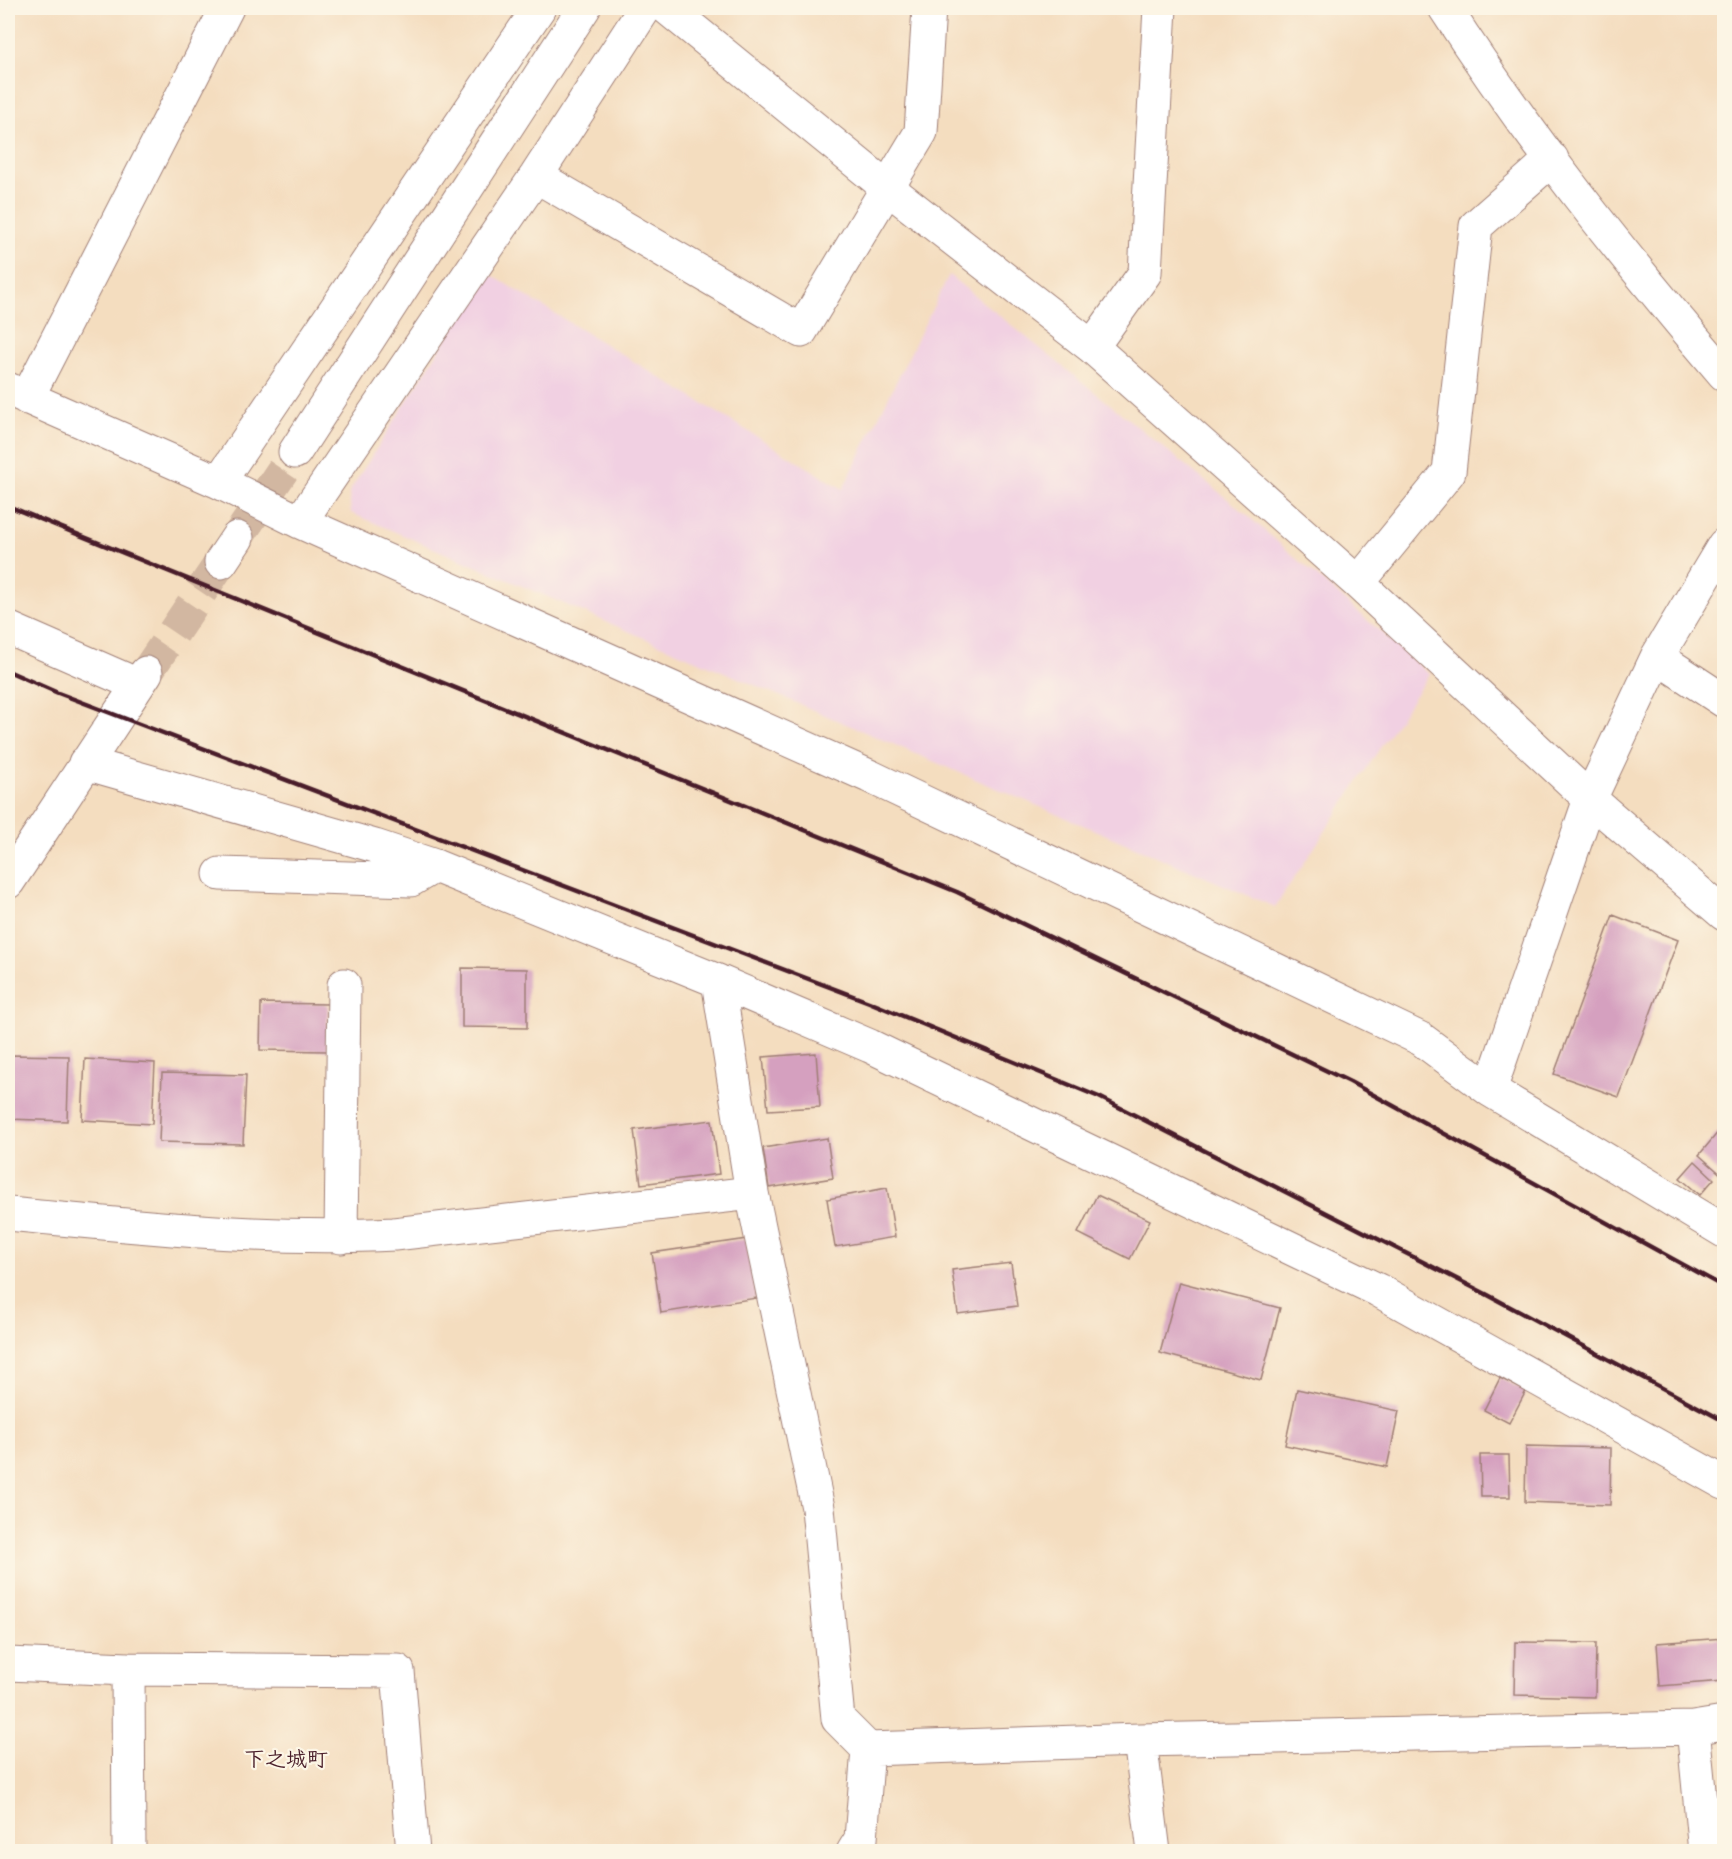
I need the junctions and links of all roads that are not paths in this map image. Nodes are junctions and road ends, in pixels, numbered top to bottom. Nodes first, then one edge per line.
1 (226, 8) edge
2 (539, 8) edge
3 (584, 8) edge
4 (645, 8) edge
5 (667, 8) edge
6 (929, 8) edge
7 (1160, 8) edge
8 (1445, 8) edge
9 (1552, 159) junction
10 (537, 176) junction
11 (889, 189) junction
12 (1092, 347) junction
13 (1725, 374) edge
14 (17, 394) edge
15 (295, 452) tunnel mouth
16 (219, 482) junction
17 (300, 522) junction
18 (1725, 545) edge
19 (1358, 583) junction
20 (8, 628) edge
21 (1657, 657) junction
22 (1725, 701) edge
23 (85, 764) junction
24 (1590, 799) junction
25 (435, 866) junction
26 (220, 874) dead end
27 (8, 882) edge
28 (1725, 914) edge
29 (718, 981) junction
30 (344, 985) dead end
31 (1490, 1090) junction
32 (752, 1193) junction
33 (8, 1214) edge
34 (1725, 1231) edge
35 (341, 1237) junction
36 (1725, 1483) edge
37 (8, 1664) edge
38 (128, 1669) junction
39 (1709, 1726) edge
40 (1140, 1740) junction
41 (868, 1749) junction
42 (129, 1851) edge
43 (413, 1851) edge
44 (853, 1851) edge
45 (1154, 1851) edge
46 (1705, 1851) edge

1 - 14 street
2 - 16 street
3 - 15 street
4 - 10 street
5 - 11 street
6 - 11 street
7 - 12 street
8 - 9 street
9 - 13 street
9 - 19 street
10 - 11 street
10 - 17 street
11 - 12 street
12 - 19 street
14 - 16 street
16 - 17 street
17 - 31 street
18 - 21 street
19 - 24 street
20 - 23 street
21 - 22 street
21 - 24 street
23 - 25 street
23 - 27 street
24 - 28 street
24 - 31 street
25 - 26 street
25 - 29 street
29 - 32 street
29 - 36 street
30 - 35 street
31 - 34 street
32 - 35 street
32 - 41 street
33 - 35 street
37 - 38 street
38 - 42 street
38 - 43 street
39 - 40 street
39 - 46 street
40 - 41 street
40 - 45 street
41 - 44 street

